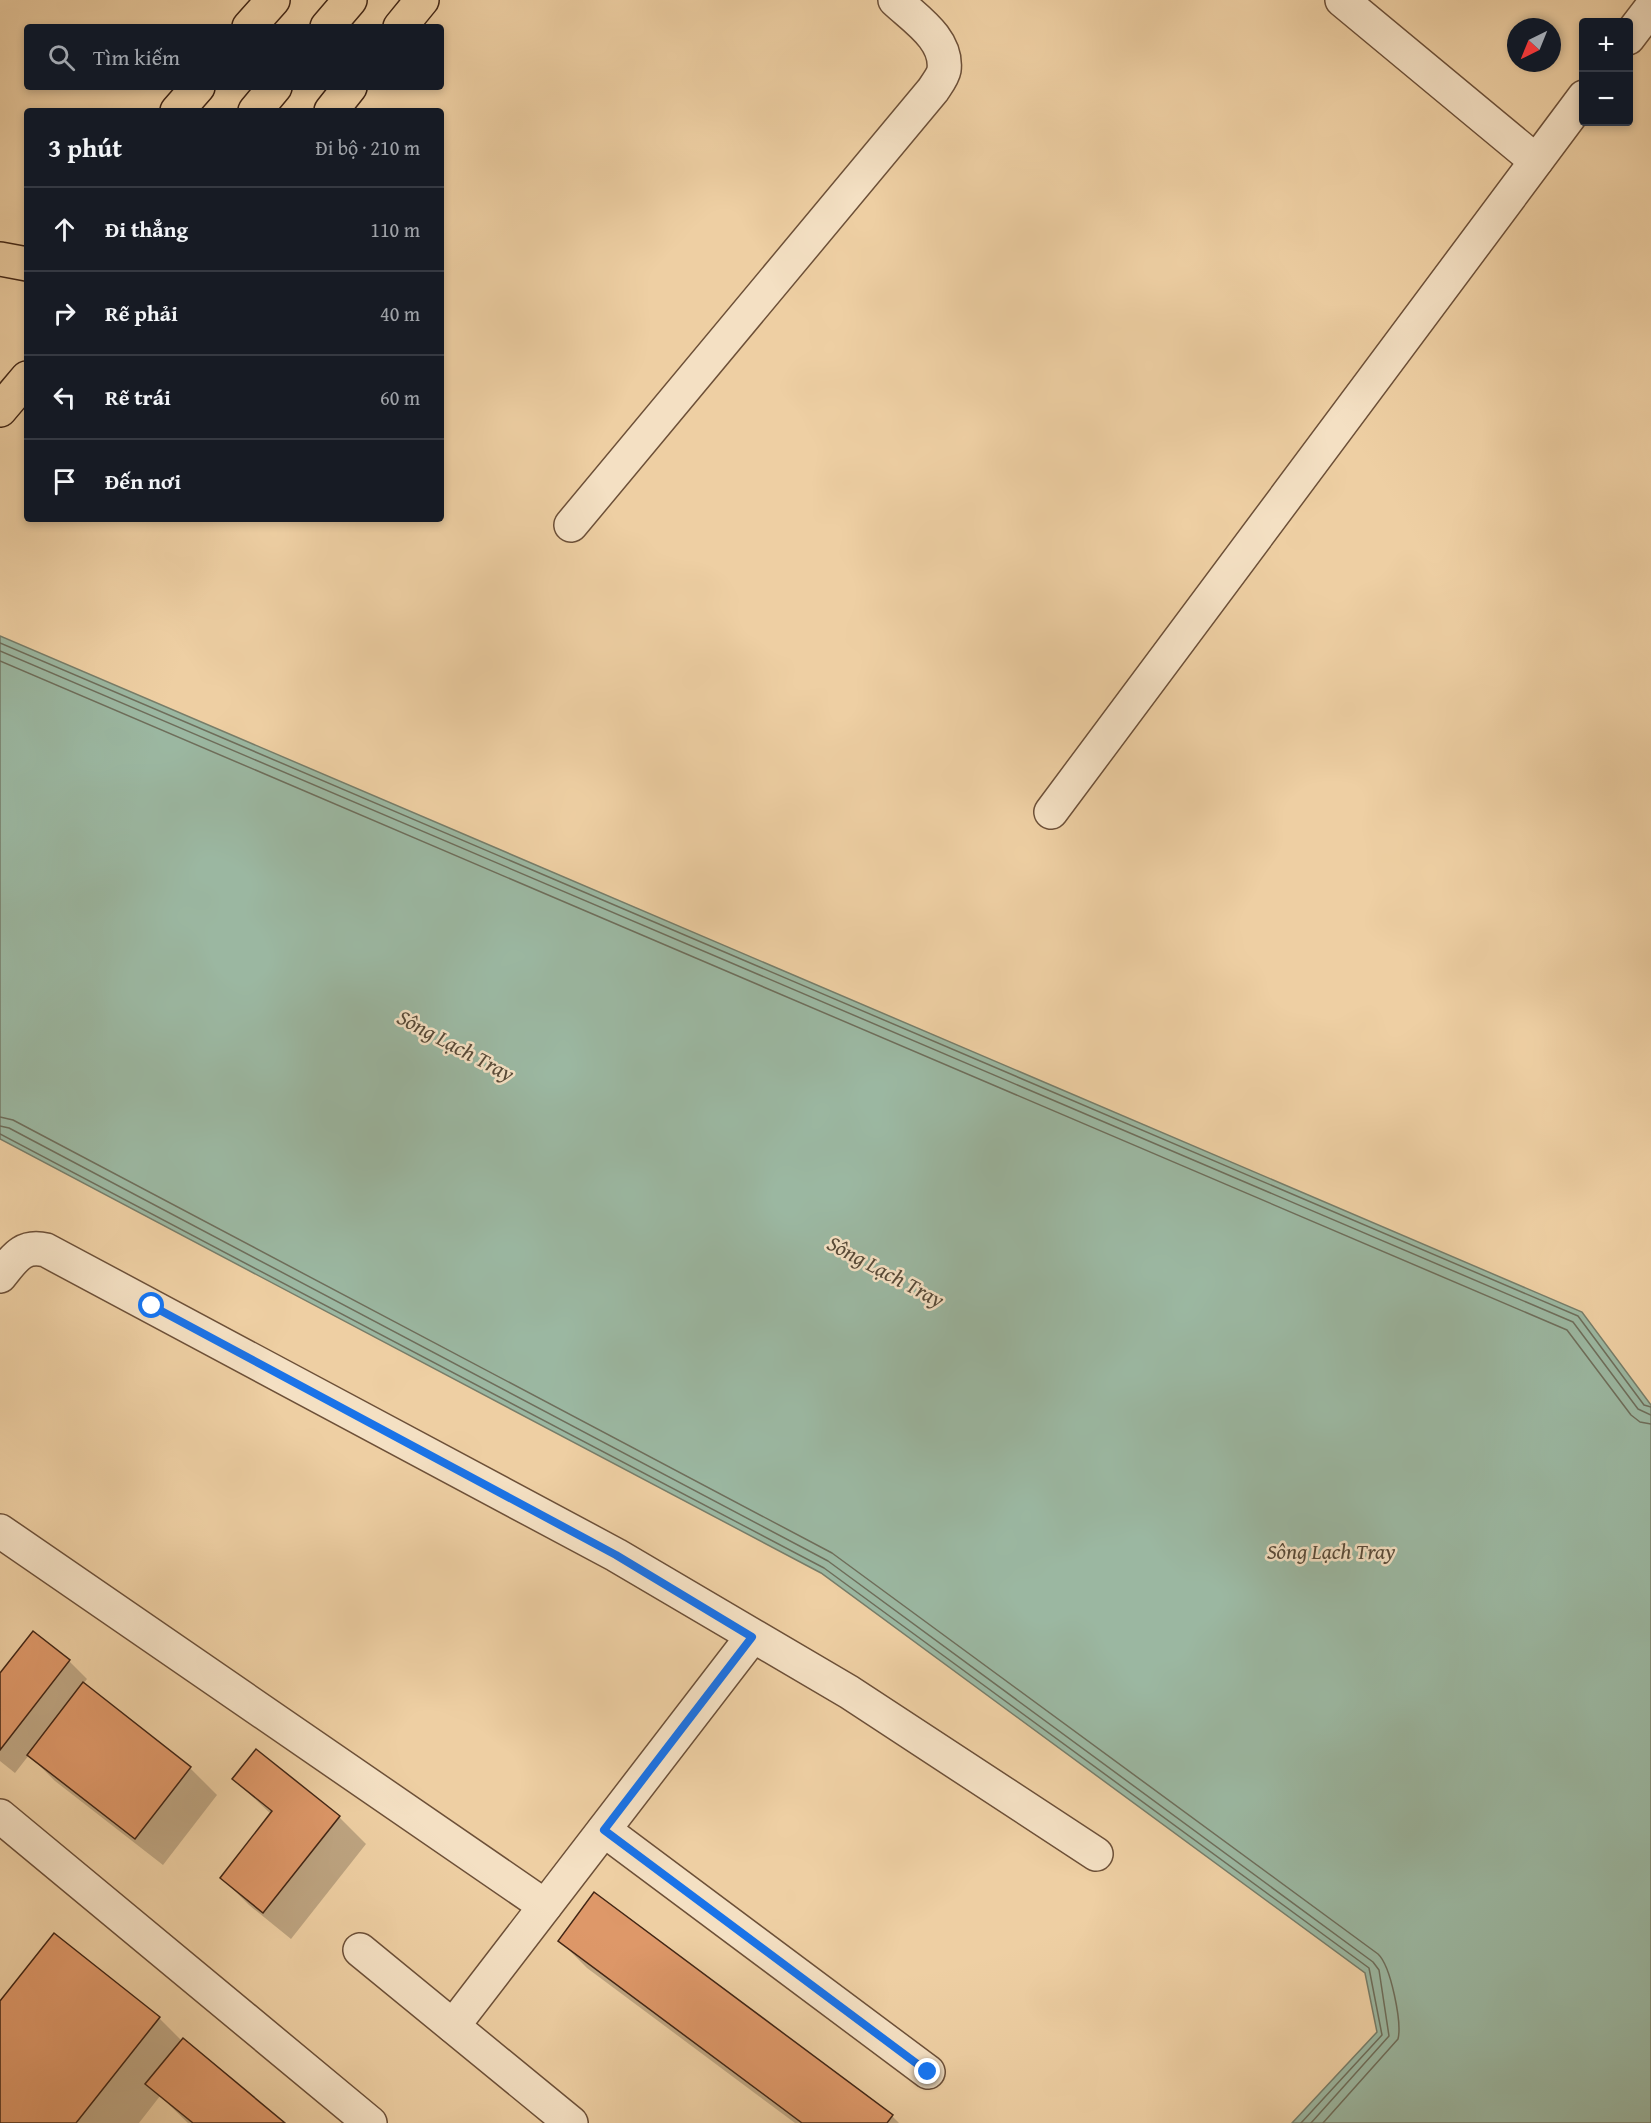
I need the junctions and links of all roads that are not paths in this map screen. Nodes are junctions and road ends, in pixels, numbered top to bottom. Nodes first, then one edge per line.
1 (273, 0) edge
2 (350, 0) edge
3 (422, 0) edge
4 (894, 0) edge
5 (1342, 0) edge
6 (1651, 8) edge
7 (252, 24) edge
8 (330, 24) edge
9 (402, 24) edge
10 (1633, 33) edge
11 (195, 90) edge
12 (272, 90) edge
13 (348, 90) edge
14 (1579, 105) edge
15 (180, 108) edge
16 (258, 108) edge
17 (333, 108) edge
18 (1536, 161) junction
19 (0, 259) edge
20 (24, 263) edge
21 (24, 382) edge
22 (0, 410) edge
23 (571, 525) dead end
24 (1051, 812) dead end
25 (0, 1276) edge
26 (0, 1531) edge
27 (752, 1637) junction
28 (0, 1816) edge
29 (604, 1830) junction
30 (1096, 1854) dead end
31 (545, 1906) junction
32 (360, 1950) dead end
33 (453, 2026) junction
34 (928, 2072) dead end
35 (370, 2123) edge
36 (571, 2123) edge

1 - 7 main road
2 - 8 main road
3 - 9 main road
4 - 23 lane
5 - 18 lane
6 - 10 lane
11 - 15 main road
12 - 16 main road
13 - 17 main road
14 - 18 lane
18 - 24 lane
19 - 20 main road
21 - 22 main road
25 - 27 lane
26 - 31 lane
27 - 29 lane
27 - 30 lane
28 - 35 lane
29 - 31 lane
29 - 34 lane
31 - 33 lane
32 - 33 lane
33 - 36 lane

